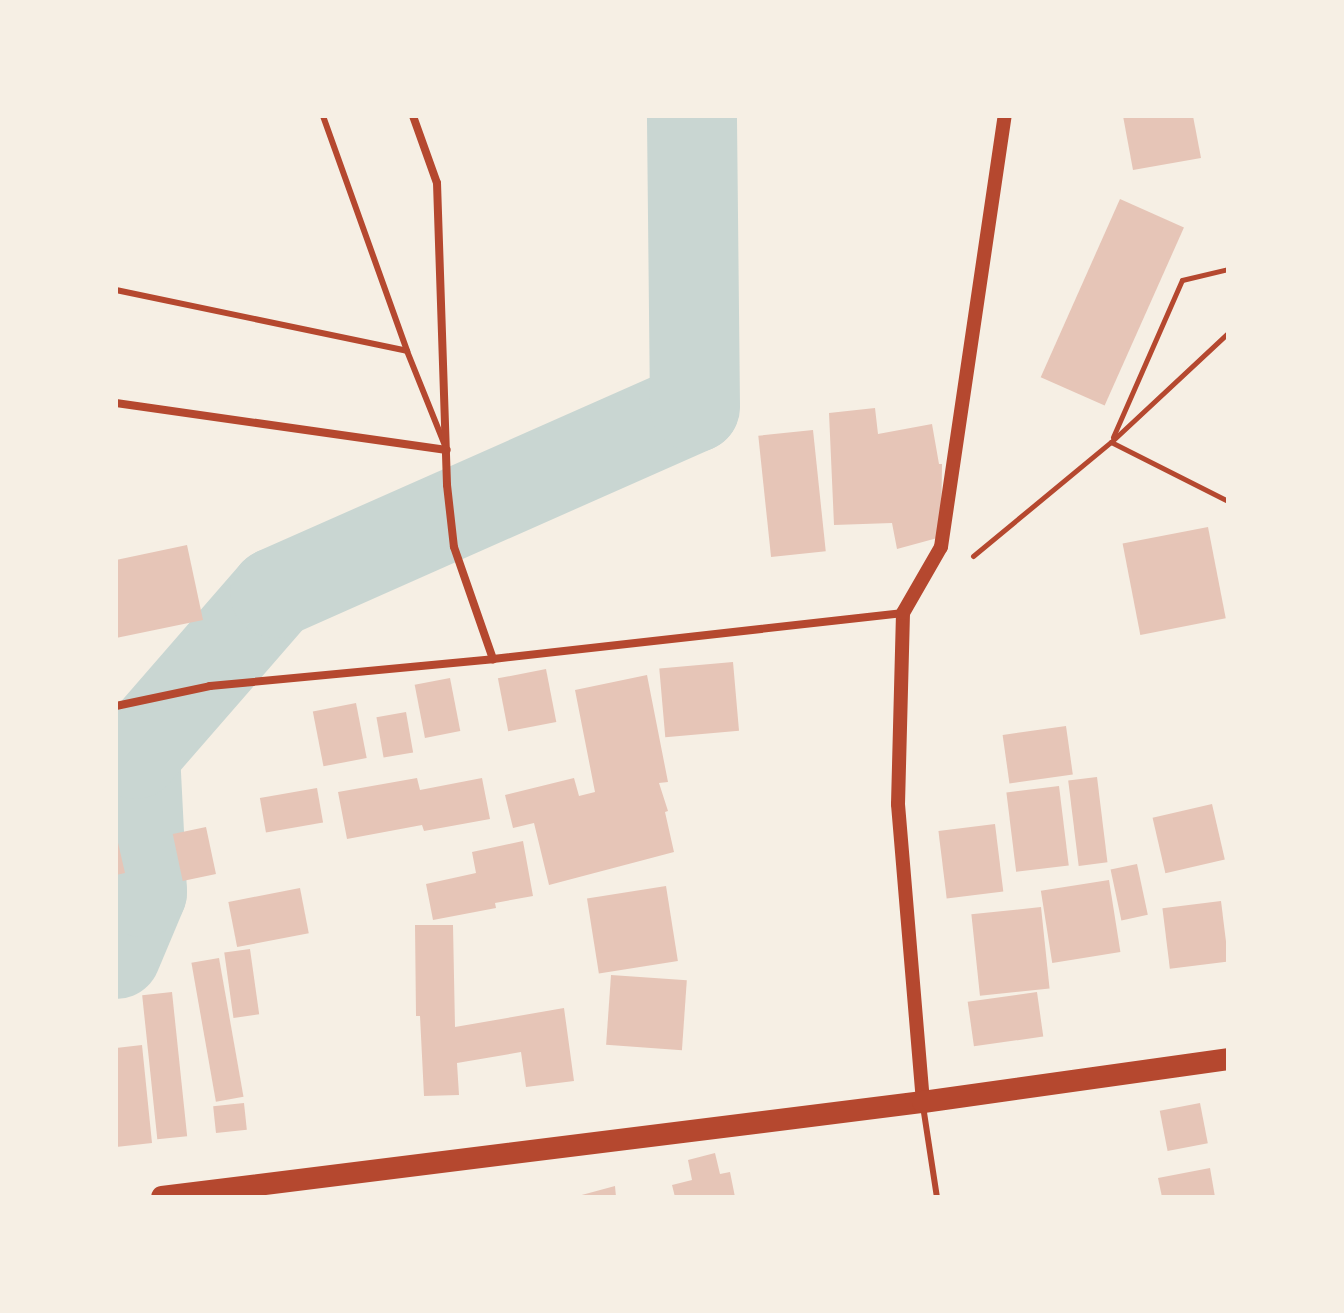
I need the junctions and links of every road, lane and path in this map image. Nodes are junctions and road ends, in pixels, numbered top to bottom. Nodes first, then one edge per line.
1 (323, 116) edge
2 (413, 116) edge
3 (1005, 116) edge
4 (1228, 269) edge
5 (116, 290) edge
6 (1228, 333) edge
7 (407, 351) junction
8 (116, 403) edge
9 (1111, 442) junction
10 (447, 450) junction
11 (1228, 501) edge
12 (968, 560) dead end
13 (903, 613) junction
14 (493, 659) junction
15 (116, 706) edge
16 (1228, 1059) edge
17 (923, 1102) junction
18 (162, 1197) edge
19 (937, 1197) edge

1 - 7 lane
2 - 10 street
3 - 13 street
4 - 9 path
5 - 7 lane
6 - 9 path
7 - 10 lane
8 - 10 street
9 - 11 path
9 - 12 path
10 - 14 street
13 - 14 street
13 - 17 street
14 - 15 street
16 - 17 highway
17 - 18 highway
17 - 19 lane

